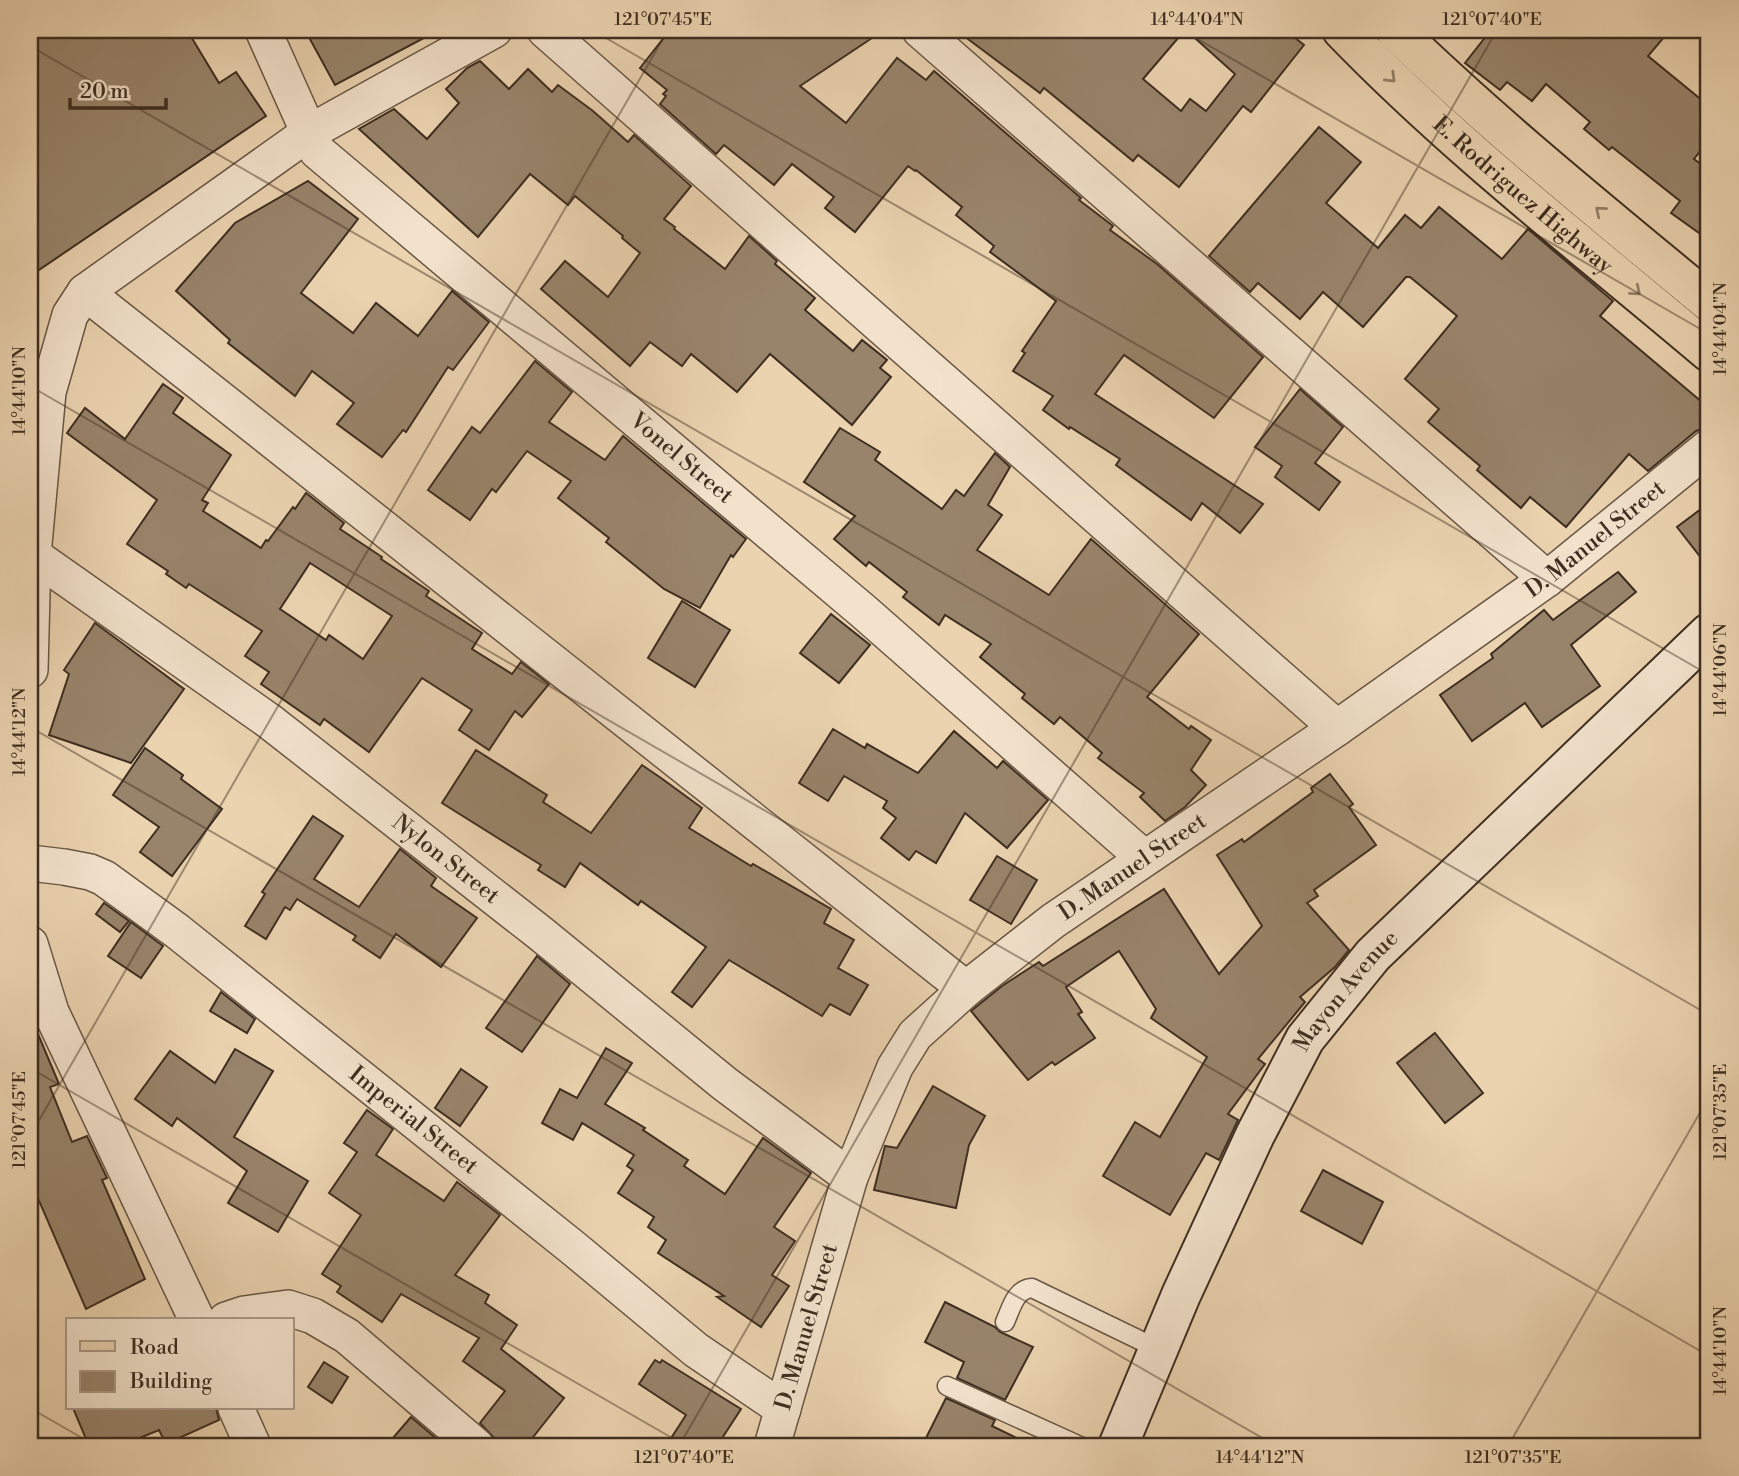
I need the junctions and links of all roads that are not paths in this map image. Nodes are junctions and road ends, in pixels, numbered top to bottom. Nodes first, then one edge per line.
1 (263, 30) edge
2 (494, 30) edge
3 (545, 30) edge
4 (920, 30) edge
5 (1342, 30) edge
6 (1395, 30) edge
7 (310, 132) junction
8 (85, 292) junction
9 (1709, 302) edge
10 (1709, 352) edge
11 (1709, 447) edge
12 (33, 555) junction
13 (1547, 579) junction
14 (1709, 633) edge
15 (30, 670) edge
16 (1337, 728) junction
17 (1143, 857) junction
18 (30, 863) edge
19 (30, 944) edge
20 (966, 989) junction
21 (41, 1017) edge
22 (850, 1177) junction
23 (197, 1318) edge
24 (232, 1318) edge
25 (1005, 1322) dead end
26 (1158, 1349) junction
27 (947, 1386) dead end
28 (782, 1409) junction
29 (237, 1410) edge
30 (253, 1446) edge
31 (476, 1446) edge
32 (772, 1446) edge
33 (1080, 1446) edge
34 (1118, 1446) edge

1 - 7 street, Vonel Street
2 - 7 street
3 - 16 street
4 - 13 street
5 -> 10 main road, E. Rodriguez Highway
9 -> 6 main road, E. Rodriguez Highway
7 - 8 street
7 - 17 street, Vonel Street
8 - 12 street
8 - 20 street
11 - 13 street, D. Manuel Street
12 - 15 street
12 - 22 street, Nylon Street
13 - 16 street, D. Manuel Street
14 - 26 main road, Mayon Avenue
16 - 17 street, D. Manuel Street
17 - 20 street, D. Manuel Street
18 - 28 street, Imperial Street
19 - 21 street
20 - 22 street, D. Manuel Street
21 - 23 street
22 - 28 street, D. Manuel Street
24 - 31 street
25 - 26 lane
26 - 34 main road, Mayon Avenue
27 - 33 lane
28 - 32 street, D. Manuel Street
29 - 30 street

